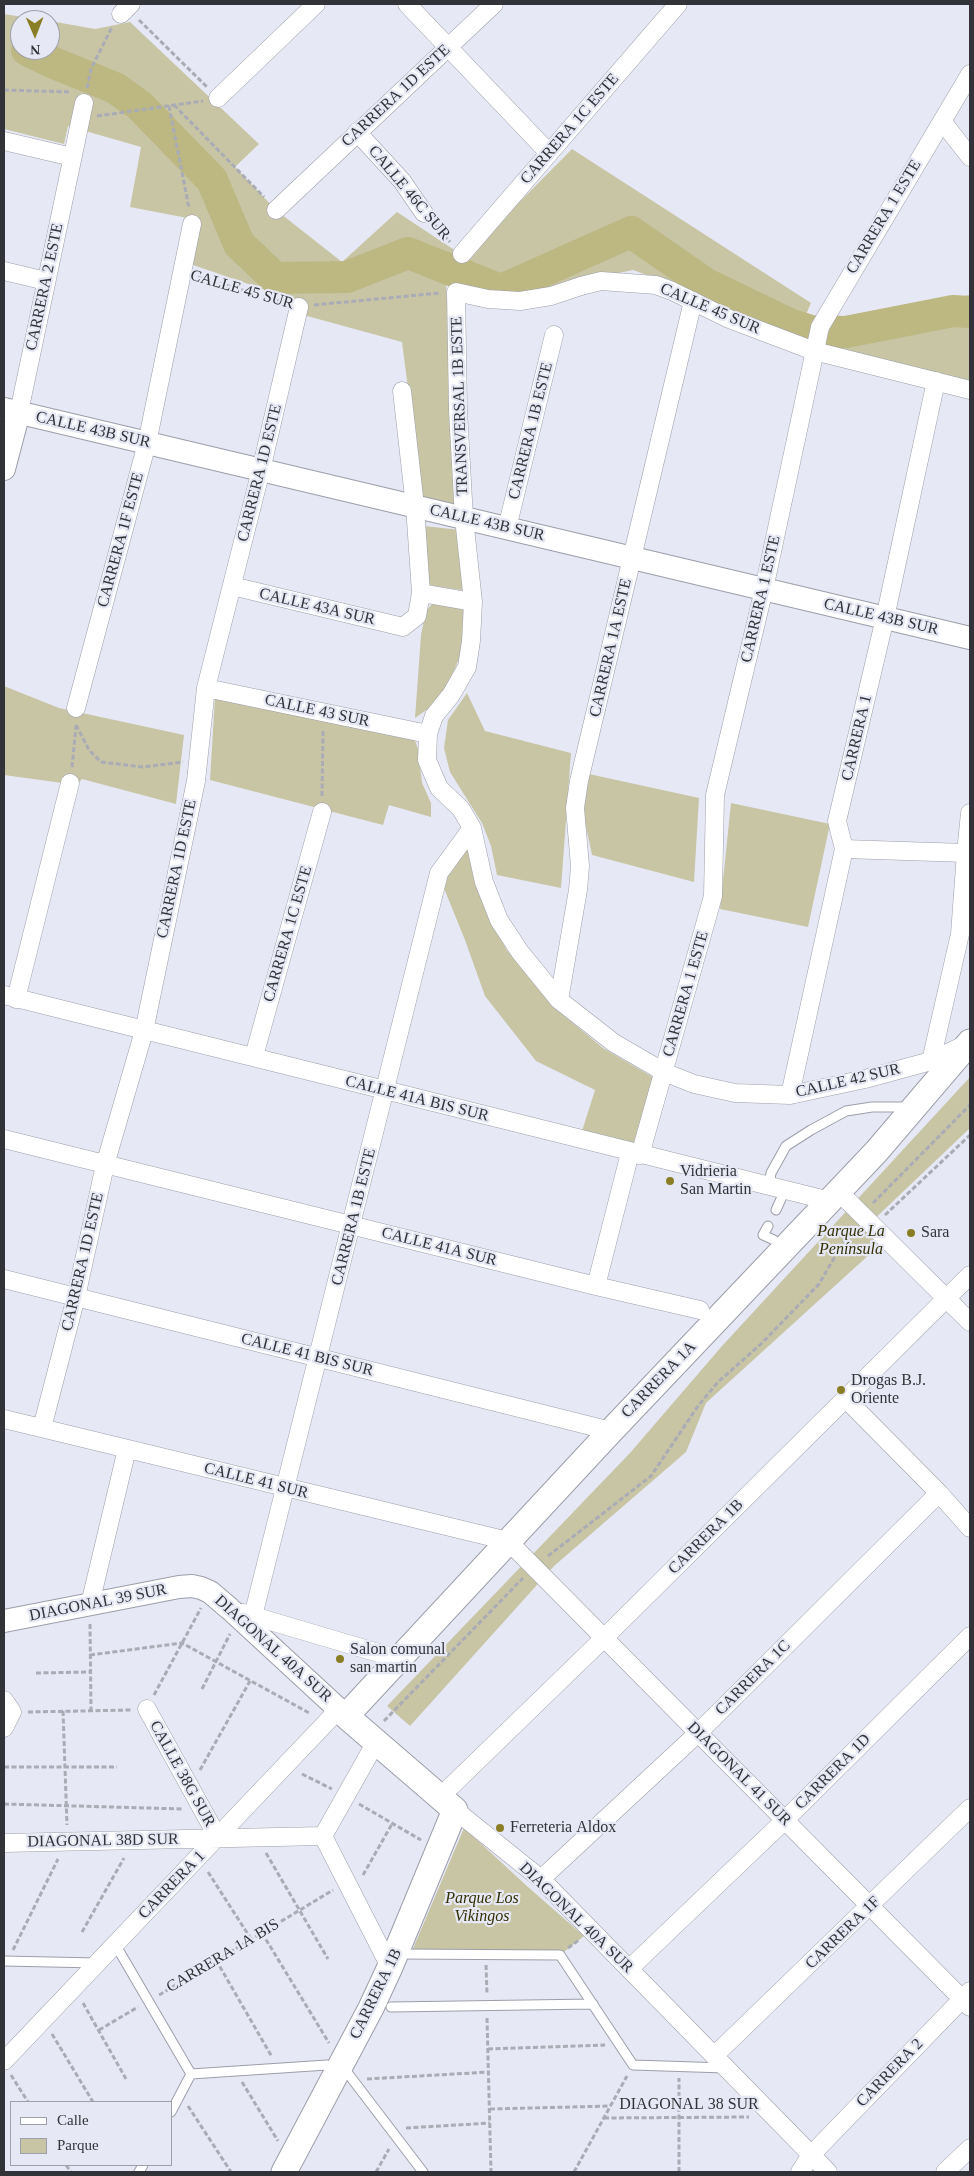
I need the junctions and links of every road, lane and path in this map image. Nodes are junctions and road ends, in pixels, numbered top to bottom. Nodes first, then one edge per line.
1 (316, 4) edge
2 (407, 4) edge
3 (494, 4) edge
4 (678, 4) edge
5 (126, 8) edge
6 (448, 47) junction
7 (970, 74) edge
8 (4, 90) edge
9 (218, 98) junction
10 (82, 102) junction
11 (174, 105) junction
12 (169, 106) junction
13 (942, 121) junction
14 (357, 132) junction
15 (4, 141) edge
16 (549, 153) junction
17 (72, 157) junction
18 (970, 157) edge
19 (276, 210) joint
20 (424, 213) joint
21 (192, 224) joint
22 (462, 254) joint
23 (4, 271) edge
24 (182, 272) junction
25 (46, 281) junction
26 (456, 292) junction
27 (693, 301) junction
28 (299, 306) junction
29 (554, 335) dead end
30 (817, 339) junction
31 (936, 381) junction
32 (970, 390) edge
33 (402, 391) dead end
34 (11, 411) edge
35 (148, 443) junction
36 (4, 469) edge
37 (261, 470) junction
38 (415, 506) junction
39 (464, 518) junction
40 (507, 528) junction
41 (631, 558) junction
42 (232, 586) junction
43 (764, 589) junction
44 (421, 593) junction
45 (473, 602) junction
46 (885, 618) junction
47 (970, 638) edge
48 (206, 688) junction
49 (324, 712) junction
50 (76, 717) junction
51 (428, 734) junction
52 (198, 759) junction
53 (70, 783) joint
54 (322, 812) joint
55 (970, 813) edge
56 (472, 828) junction
57 (844, 849) junction
58 (966, 853) junction
59 (484, 882) joint
60 (10, 997) edge
61 (559, 1000) junction
62 (144, 1031) junction
63 (970, 1042) edge
64 (254, 1056) junction
65 (931, 1061) junction
66 (664, 1072) junction
67 (386, 1091) junction
68 (790, 1095) junction
69 (970, 1105) edge
70 (914, 1108) junction
71 (970, 1135) edge
72 (4, 1139) edge
73 (635, 1154) junction
74 (105, 1165) junction
75 (777, 1188) junction
76 (834, 1196) junction
77 (776, 1210) dead end
78 (867, 1220) junction
79 (352, 1226) junction
80 (768, 1226) dead end
81 (774, 1240) dead end
82 (970, 1275) edge
83 (4, 1279) edge
84 (596, 1286) junction
85 (76, 1297) junction
86 (946, 1298) junction
87 (700, 1310) dead end
88 (970, 1322) edge
89 (319, 1358) junction
90 (845, 1398) junction
91 (4, 1419) edge
92 (42, 1428) junction
93 (611, 1431) junction
94 (127, 1449) junction
95 (286, 1488) junction
96 (939, 1493) junction
97 (970, 1528) edge
98 (508, 1542) junction
99 (534, 1567) junction
100 (201, 1589) junction
101 (90, 1604) junction
102 (241, 1614) junction
103 (4, 1621) edge
104 (970, 1636) edge
105 (604, 1638) junction
106 (182, 1643) junction
107 (90, 1655) junction
108 (399, 1659) junction
109 (215, 1662) junction
110 (90, 1672) junction
111 (36, 1673) dead end
112 (250, 1681) junction
113 (202, 1689) dead end
114 (147, 1709) junction
115 (91, 1710) junction
116 (7, 1713) edge
117 (337, 1716) junction
118 (379, 1731) junction
119 (698, 1733) junction
120 (4, 1767) edge
121 (117, 1767) dead end
122 (190, 1788) junction
123 (4, 1804) edge
124 (447, 1804) junction
125 (970, 1808) edge
126 (202, 1810) junction
127 (785, 1820) junction
128 (392, 1824) dead end
129 (323, 1836) junction
130 (257, 1837) junction
131 (218, 1838) junction
132 (134, 1840) junction
133 (4, 1843) edge
134 (198, 1857) junction
135 (541, 1879) junction
136 (350, 1888) junction
137 (870, 1907) junction
138 (298, 1911) junction
139 (591, 1930) junction
140 (82, 1932) dead end
141 (262, 1933) junction
142 (251, 1939) junction
143 (115, 1944) junction
144 (486, 1954) junction
145 (560, 1955) junction
146 (328, 1959) dead end
147 (216, 1960) junction
148 (393, 1960) junction
149 (4, 1961) edge
150 (97, 1963) junction
151 (629, 1970) junction
152 (74, 1988) junction
153 (968, 1999) edge
154 (149, 2000) junction
155 (593, 2004) junction
156 (487, 2006) junction
157 (392, 2007) dead end
158 (43, 2020) junction
159 (99, 2030) junction
160 (620, 2045) junction
161 (488, 2049) junction
162 (720, 2062) junction
163 (338, 2064) junction
164 (633, 2065) junction
165 (6, 2066) edge
166 (679, 2066) junction
167 (279, 2068) junction
168 (236, 2071) junction
169 (489, 2072) junction
170 (192, 2074) junction
171 (126, 2079) dead end
172 (180, 2094) junction
173 (27, 2101) edge
174 (92, 2101) edge
175 (610, 2106) junction
176 (490, 2109) junction
177 (172, 2110) edge
178 (679, 2116) junction
179 (773, 2117) junction
180 (604, 2118) junction
181 (490, 2123) junction
182 (393, 2133) junction
183 (970, 2148) edge
184 (811, 2155) junction
185 (283, 2160) edge
186 (231, 2172) edge
187 (376, 2172) edge
188 (423, 2172) edge
189 (491, 2172) edge
190 (574, 2172) edge
191 (678, 2172) edge
192 (800, 2172) edge
193 (828, 2172) edge
194 (945, 2172) edge

1 - 9 street
2 - 6 street
3 - 6 street, CARRERA 1D ESTE
4 - 16 street, CARRERA 1C ESTE
5 - 9 path
5 - 10 path
6 - 14 street, CARRERA 1D ESTE
6 - 16 street
7 - 13 street, CARRERA 1 ESTE
8 - 10 path
9 - 11 path
10 - 12 path
10 - 17 street, CARRERA 2 ESTE
11 - 12 path
11 - 19 path
12 - 21 path
13 - 18 street
13 - 30 street, CARRERA 1 ESTE
14 - 19 street, CARRERA 1D ESTE
14 - 20 street, CALLE 46C SUR
15 - 17 street
16 - 22 street, CARRERA 1C ESTE
17 - 25 street, CARRERA 2 ESTE
20 - 22 path, CALLE 46C SUR
21 - 24 street, CARRERA 1F ESTE
23 - 25 street
24 - 28 path, CALLE 45 SUR
24 - 35 street, CARRERA 1F ESTE
25 - 34 street, CARRERA 2 ESTE
26 - 27 street, CALLE 45 SUR
26 - 28 path, CALLE 45 SUR
26 - 39 street, TRANSVERSAL 1B ESTE
27 - 30 street, CALLE 45 SUR
27 - 41 street, CARRERA 1A ESTE
28 - 37 street, CARRERA 1D ESTE
29 - 40 street, CARRERA 1B ESTE
30 - 31 street, CALLE 45 SUR
30 - 43 street, CARRERA 1 ESTE
31 - 32 street, CALLE 45 SUR
31 - 46 street, CARRERA 1
33 - 38 street
34 - 35 street, CALLE 43B SUR
34 - 36 street, CARRERA 2 ESTE
35 - 37 street, CALLE 43B SUR
35 - 50 street, CARRERA 1F ESTE
37 - 38 street, CALLE 43B SUR
37 - 42 street, CARRERA 1D ESTE
38 - 39 street, CALLE 43B SUR
38 - 44 street
39 - 40 street, CALLE 43B SUR
39 - 45 street, TRANSVERSAL 1B ESTE
40 - 41 street, CALLE 43B SUR
41 - 43 street, CALLE 43B SUR
41 - 61 street, CARRERA 1A ESTE
42 - 44 street, CALLE 43A SUR
42 - 48 street, CARRERA 1D ESTE
43 - 46 street, CALLE 43B SUR
43 - 66 street, CARRERA 1 ESTE
44 - 45 street
45 - 51 street, TRANSVERSAL 1B ESTE
46 - 47 street, CALLE 43B SUR
46 - 57 street, CARRERA 1
48 - 49 street, CALLE 43 SUR
48 - 52 street, CARRERA 1D ESTE
49 - 51 street, CALLE 43 SUR
49 - 54 path
50 - 52 path
50 - 53 path
51 - 56 street, TRANSVERSAL 1B ESTE
52 - 62 street, CARRERA 1D ESTE
53 - 60 street
54 - 64 street, CARRERA 1C ESTE
55 - 58 street
56 - 59 street, TRANSVERSAL 1B ESTE
56 - 67 street, CARRERA 1B ESTE
57 - 58 street
57 - 68 street, CARRERA 1
58 - 65 street
59 - 61 street, CALLE 42 SUR
60 - 62 street, CALLE 41A BIS SUR
61 - 66 street, CALLE 42 SUR
62 - 64 street, CALLE 41A BIS SUR
62 - 74 street, CARRERA 1D ESTE
63 - 65 street, CALLE 42 SUR
63 - 70 main road, CARRERA 1A
64 - 67 street, CALLE 41A BIS SUR
65 - 68 street, CALLE 42 SUR
66 - 68 street, CALLE 42 SUR
66 - 73 street, CARRERA 1 ESTE
67 - 73 street, CALLE 41A BIS SUR
67 - 79 street, CARRERA 1B ESTE
69 - 78 path
70 - 75 lane
70 - 76 main road, CARRERA 1A
71 - 78 path
72 - 74 street, CALLE 41A SUR
73 - 75 street, CALLE 41A BIS SUR
73 - 84 street, CARRERA 1 ESTE
74 - 79 street, CALLE 41A SUR
74 - 85 street, CARRERA 1D ESTE
75 - 76 street, CALLE 41A BIS SUR
75 - 77 lane
76 - 78 street
76 - 93 main road, CARRERA 1A
78 - 86 street
78 - 99 path
79 - 84 street, CALLE 41A SUR
79 - 89 street, CARRERA 1B ESTE
80 - 81 lane
82 - 86 street, CARRERA 1B
83 - 85 street, CALLE 41 BIS SUR
84 - 87 street, CALLE 41A SUR
85 - 89 street, CALLE 41 BIS SUR
85 - 92 street, CARRERA 1D ESTE
86 - 88 street
86 - 90 street, CARRERA 1B
89 - 93 street, CALLE 41 BIS SUR
89 - 95 street, CARRERA 1B ESTE
90 - 96 street
90 - 105 street, CARRERA 1B
91 - 92 street, CALLE 41 SUR
92 - 94 street, CALLE 41 SUR
93 - 98 main road, CARRERA 1A
94 - 95 street, CALLE 41 SUR
94 - 101 street
95 - 98 street, CALLE 41 SUR
95 - 102 street, CARRERA 1B ESTE
96 - 97 street
96 - 119 street, CARRERA 1C
98 - 99 street, DIAGONAL 41 SUR
98 - 108 main road, CARRERA 1A
99 - 105 street, DIAGONAL 41 SUR
99 - 118 path
100 - 101 street, DIAGONAL 39 SUR
100 - 102 street, DIAGONAL 40A SUR
100 - 106 path
101 - 103 street, DIAGONAL 39 SUR
101 - 107 path
102 - 108 street
102 - 109 path
102 - 117 street, DIAGONAL 40A SUR
104 - 127 street, CARRERA 1D
105 - 119 street, DIAGONAL 41 SUR
105 - 124 street, CARRERA 1B
106 - 107 path
106 - 109 path
106 - 114 path
107 - 110 path
108 - 117 main road, CARRERA 1A
109 - 112 path
109 - 113 path
110 - 111 path
110 - 115 path
112 - 117 path
112 - 122 path
114 - 115 path
114 - 122 street, CALLE 38G SUR
115 - 116 path
117 - 118 main road, DIAGONAL 40A SUR
117 - 131 street, CARRERA 1
118 - 124 main road, DIAGONAL 40A SUR
118 - 129 street
119 - 127 street, DIAGONAL 41 SUR
119 - 135 street, CARRERA 1C
120 - 121 path
122 - 126 street, CALLE 38G SUR
123 - 126 path
124 - 135 street, DIAGONAL 40A SUR
124 - 148 main road, CARRERA 1B
125 - 137 street, CARRERA 1F
126 - 131 street, CALLE 38G SUR
127 - 137 street, DIAGONAL 41 SUR
127 - 151 street, CARRERA 1D
128 - 136 path, CARRERA 1A BIS
129 - 130 street, DIAGONAL 38D SUR
129 - 136 street
130 - 131 street, DIAGONAL 38D SUR
130 - 138 path
131 - 132 street, DIAGONAL 38D SUR
131 - 134 street, CARRERA 1
132 - 133 street, DIAGONAL 38D SUR
132 - 140 path
134 - 142 path
134 - 143 street, CARRERA 1
135 - 139 street, DIAGONAL 40A SUR
136 - 138 path, CARRERA 1A BIS
136 - 148 street
137 - 153 street, DIAGONAL 41 SUR
137 - 162 street, CARRERA 1F
138 - 141 path, CARRERA 1A BIS
138 - 146 path
139 - 145 path
139 - 151 street, DIAGONAL 40A SUR
141 - 142 path, CARRERA 1A BIS
141 - 163 path
142 - 147 path, CARRERA 1A BIS
143 - 150 street, CARRERA 1
143 - 154 lane
144 - 145 lane
144 - 148 lane
144 - 156 path
145 - 155 lane
147 - 154 path, CARRERA 1A BIS
147 - 167 path
148 - 163 main road, CARRERA 1B
149 - 150 lane
150 - 152 street, CARRERA 1
151 - 162 street, DIAGONAL 40A SUR
152 - 158 street, CARRERA 1
152 - 159 path
153 - 184 street, CARRERA 2
154 - 159 path, CARRERA 1A BIS
154 - 170 lane
155 - 156 lane
155 - 160 lane
156 - 157 lane
156 - 161 path
158 - 165 street, CARRERA 1
158 - 174 path
159 - 171 path
160 - 161 path
160 - 164 lane
161 - 169 path
162 - 166 lane
162 - 179 street, DIAGONAL 40A SUR
163 - 167 lane
163 - 169 path
163 - 182 lane
163 - 185 main road, CARRERA 1B
164 - 166 lane
164 - 175 path
165 - 173 path
166 - 178 path
167 - 168 lane
168 - 170 lane
168 - 185 path
169 - 176 path
170 - 172 lane
172 - 177 lane
172 - 186 path
175 - 176 path, DIAGONAL 38 SUR
175 - 180 path
176 - 181 path
178 - 179 path, DIAGONAL 38 SUR
178 - 180 path, DIAGONAL 38 SUR
178 - 191 path
179 - 184 street, DIAGONAL 40A SUR
180 - 190 path
181 - 182 path
181 - 189 path
182 - 187 path
182 - 188 lane
183 - 194 street
184 - 192 street, CARRERA 2
184 - 193 street, DIAGONAL 40A SUR

